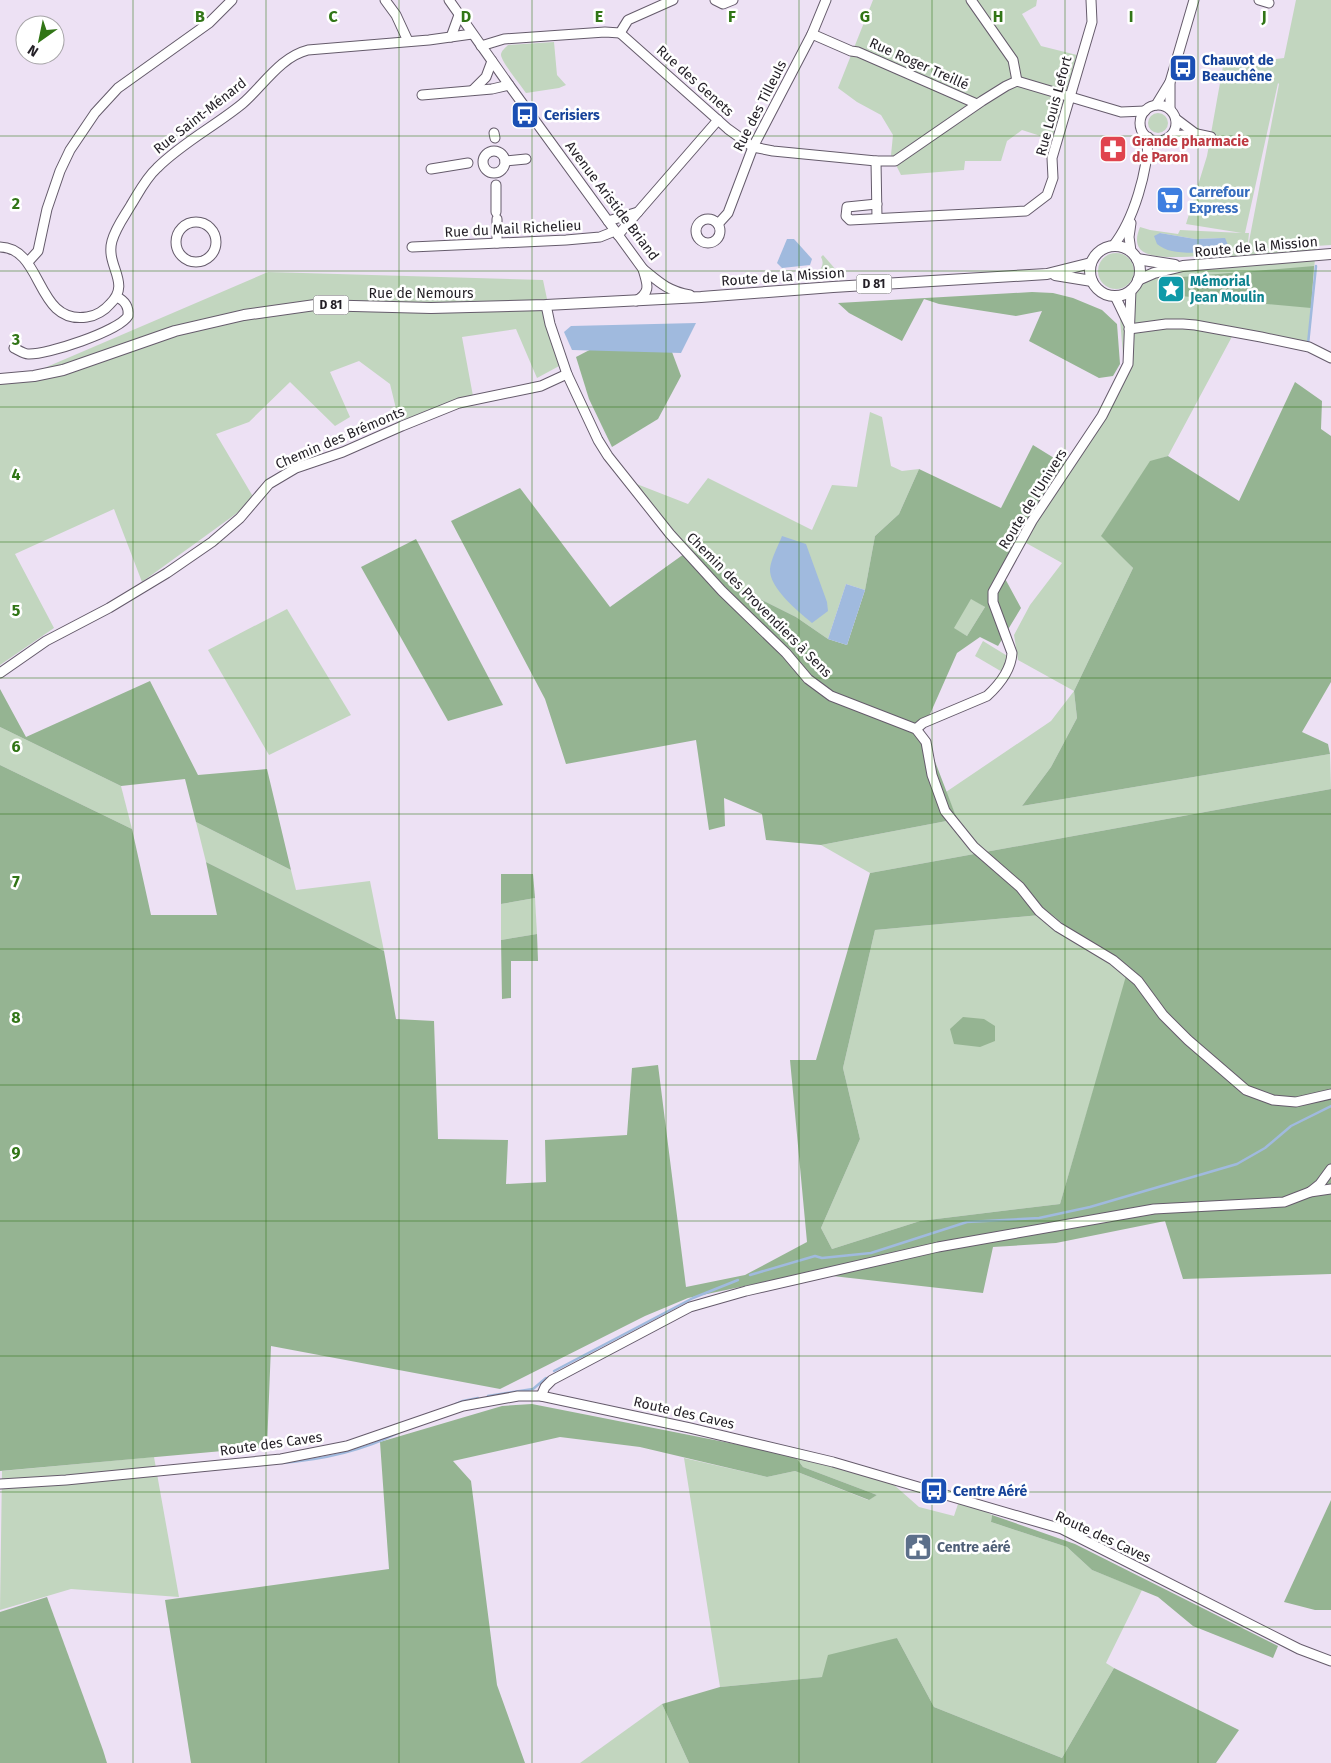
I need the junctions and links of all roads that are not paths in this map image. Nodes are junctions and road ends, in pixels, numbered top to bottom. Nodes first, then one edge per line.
1 (232, 0) edge
2 (385, 0) edge
3 (449, 0) edge
4 (673, 0) edge
5 (715, 0) edge
6 (733, 0) edge
7 (826, 0) edge
8 (971, 0) edge
9 (1091, 0) edge
10 (1194, 0) edge
11 (1259, 0) edge
12 (1269, 3) dead end
13 (459, 15) junction
14 (620, 33) junction
15 (472, 34) junction
16 (812, 34) junction
17 (451, 37) junction
18 (408, 41) junction
19 (481, 46) junction
20 (492, 61) junction
21 (1017, 81) junction
22 (1170, 82) junction
23 (508, 85) junction
24 (473, 90) junction
25 (422, 95) dead end
26 (1070, 96) junction
27 (977, 104) junction
28 (1156, 105) junction
29 (1170, 109) junction
30 (1145, 111) junction
31 (1121, 112) junction
32 (1176, 119) junction
33 (718, 120) junction
34 (1141, 128) junction
35 (1196, 134) junction
36 (1171, 136) junction
37 (1148, 137) junction
38 (1211, 137) dead end
39 (1161, 140) junction
40 (753, 146) junction
41 (526, 159) dead end
42 (505, 161) junction
43 (876, 161) junction
44 (475, 162) junction
45 (1146, 163) junction
46 (431, 169) dead end
47 (495, 179) junction
48 (877, 204) junction
49 (638, 211) junction
50 (1131, 217) junction
51 (878, 218) junction
52 (608, 221) junction
53 (718, 224) dead end
54 (616, 233) junction
55 (497, 243) junction
56 (1113, 246) junction
57 (0, 247) edge
58 (412, 247) dead end
59 (1331, 254) edge
60 (1134, 255) junction
61 (207, 260) joint
62 (28, 262) junction
63 (1091, 263) junction
64 (1183, 266) junction
65 (643, 268) junction
66 (1047, 274) junction
67 (1138, 280) junction
68 (1092, 281) junction
69 (648, 287) junction
70 (664, 287) junction
71 (1131, 290) junction
72 (1115, 296) junction
73 (117, 297) junction
74 (701, 298) junction
75 (662, 299) junction
76 (636, 300) junction
77 (546, 305) junction
78 (1129, 327) junction
79 (14, 348) dead end
80 (1331, 358) edge
81 (567, 374) junction
82 (0, 379) edge
83 (0, 673) edge
84 (916, 730) junction
85 (1331, 1094) edge
86 (1331, 1169) edge
87 (1331, 1189) edge
88 (1310, 1192) junction
89 (541, 1396) junction
90 (0, 1484) edge
91 (1331, 1661) edge

1 - 62 street
2 - 18 street
3 - 13 street, Avenue Aristide Briand
4 - 14 street
5 - 6 street
7 - 16 street, Rue des Tilleuls
8 - 21 street
9 - 26 street, Rue Louis Lefort
10 - 22 street
11 - 12 street
13 - 15 street, Avenue Aristide Briand
13 - 17 street
14 - 19 street
14 - 33 street, Rue des Genets
15 - 17 street, Rue Saint-Ménard
15 - 19 street, Avenue Aristide Briand
16 - 27 street, Rue Roger Treillé
16 - 40 street, Rue des Tilleuls
17 - 18 street, Rue Saint-Ménard
18 - 73 street, Rue Saint-Ménard
19 - 20 street, Avenue Aristide Briand
20 - 23 street, Avenue Aristide Briand
20 - 24 street
21 - 26 street
21 - 27 street, Rue Roger Treillé
22 - 28 street
22 - 29 street
23 - 24 street
23 - 52 street, Avenue Aristide Briand
24 - 25 street
26 - 31 street
26 - 51 street, Rue Louis Lefort
27 - 43 street
28 - 29 street
28 - 30 street
29 - 32 street
30 - 31 street
30 - 34 street
31 - 34 street
32 - 35 street
32 - 36 street
33 - 40 street, Rue des Genets
33 - 49 street
34 - 37 street
35 - 36 street
35 - 38 street
36 - 39 street
37 - 39 street
37 - 45 street
39 - 45 street
40 - 43 street
40 - 53 street, Rue des Tilleuls
41 - 42 street
42 - 44 street
42 - 47 street
43 - 48 street
44 - 46 street
44 - 47 street
45 - 50 street
47 - 55 street
48 - 51 street
48 - 51 street, Rue Louis Lefort
49 - 52 street
49 - 54 street
50 - 56 street
50 - 60 street
52 - 54 street, Avenue Aristide Briand
54 - 55 street, Rue du Mail Richelieu
54 - 65 street, Avenue Aristide Briand
55 - 58 street, Rue du Mail Richelieu
56 - 60 main road
56 - 63 main road
57 - 62 street
59 - 64 main road, Route de la Mission
60 - 64 main road
60 - 67 main road
61 - 61 street
62 - 73 street
63 - 66 main road, D 81
63 - 68 main road
64 - 67 main road
65 - 69 street
65 - 70 street, Avenue Aristide Briand
66 - 68 main road, D 81
66 - 74 main road, Route de la Mission / D 81
67 - 71 main road
68 - 72 main road
69 - 75 street
69 - 76 street
70 - 74 street, Avenue Aristide Briand
70 - 75 street
71 - 72 main road
71 - 78 street, Route de l'Univers
72 - 78 street, Route de l'Univers
73 - 79 street, Rue Saint-Ménard
74 - 75 main road, Rue de Nemours / D 81
75 - 76 main road, Rue de Nemours / D 81
76 - 77 main road, Rue de Nemours / D 81
77 - 81 street, Chemin des Provendiers à Sens
77 - 82 main road, Rue de Nemours / D 81
78 - 80 street
78 - 84 street, Route de l'Univers
81 - 83 street, Chemin des Brémonts
81 - 84 street, Chemin des Provendiers à Sens
84 - 85 street
86 - 88 street
87 - 88 street
88 - 89 street
89 - 90 street, Route des Caves
89 - 91 street, Route des Caves

